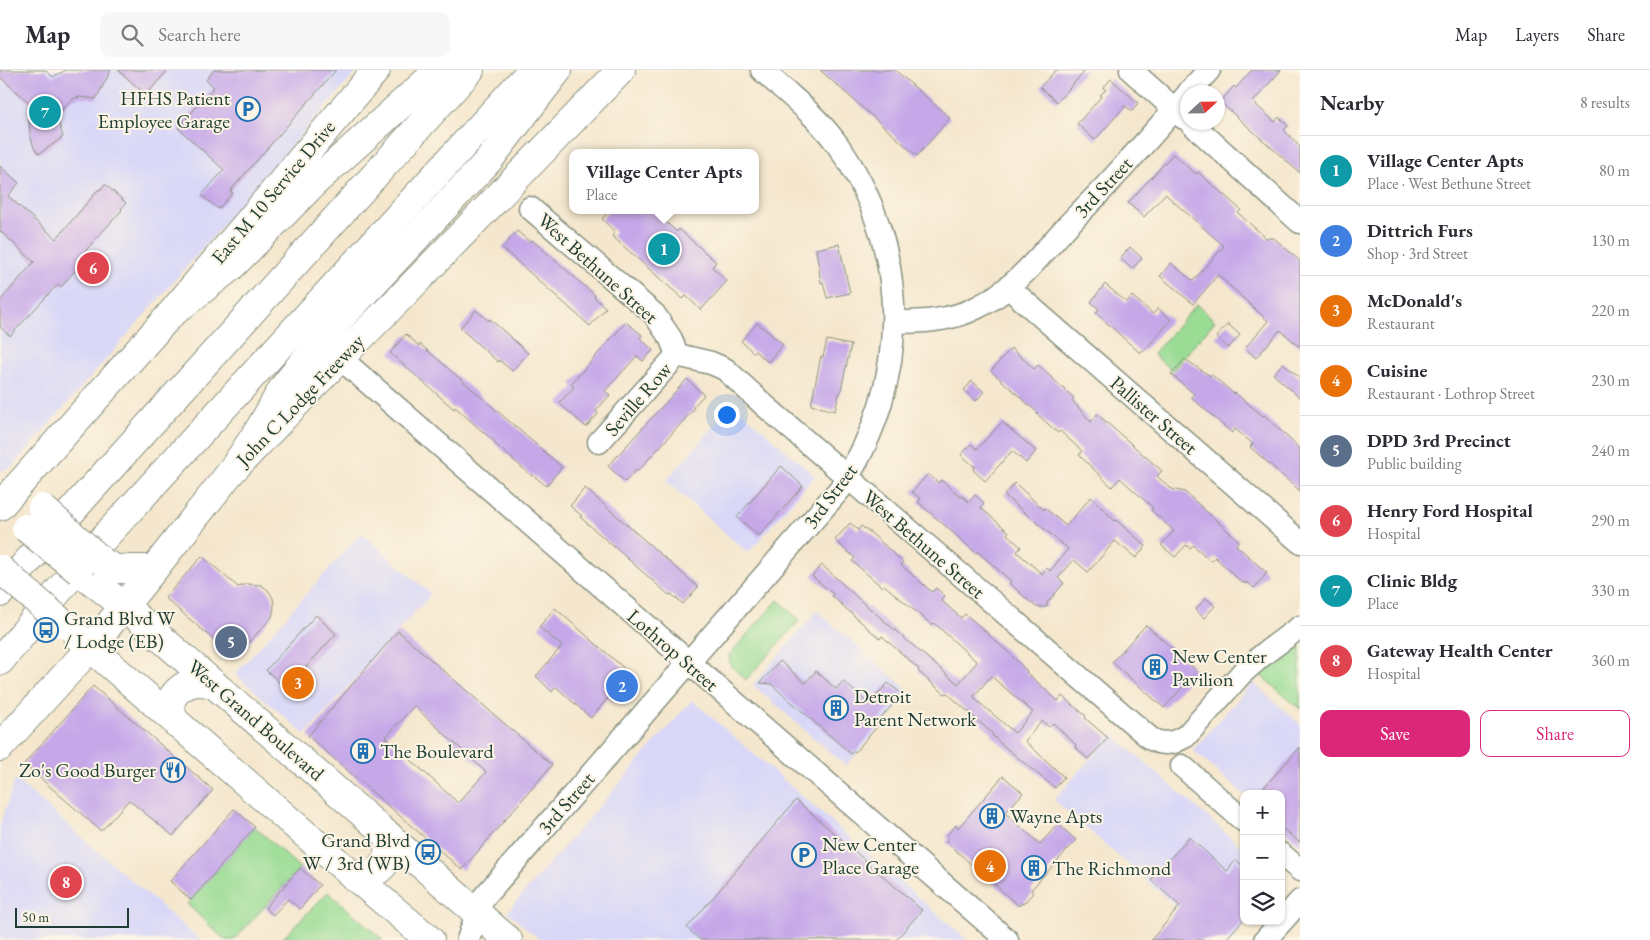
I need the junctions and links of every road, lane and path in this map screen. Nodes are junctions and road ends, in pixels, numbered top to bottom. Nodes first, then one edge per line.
1 (376, 70) edge
2 (439, 70) edge
3 (470, 70) edge
4 (532, 70) edge
5 (558, 70) edge
6 (621, 70) edge
7 (762, 70) edge
8 (1131, 70) edge
9 (1209, 70) edge
10 (1200, 85) edge
11 (1180, 104) edge
12 (1180, 114) edge
13 (1208, 130) edge
14 (530, 208) dead end
15 (1300, 222) edge
16 (1009, 288) junction
17 (170, 315) junction
18 (894, 322) junction
19 (677, 355) junction
20 (340, 358) junction
21 (599, 442) dead end
22 (39, 462) junction
23 (230, 473) junction
24 (848, 477) junction
25 (0, 505) edge
26 (34, 518) junction
27 (1300, 542) edge
28 (0, 569) edge
29 (154, 569) junction
30 (100, 574) junction
31 (0, 594) edge
32 (124, 606) junction
33 (1300, 627) edge
34 (90, 648) junction
35 (0, 661) edge
36 (688, 662) junction
37 (214, 684) junction
38 (176, 722) junction
39 (0, 747) edge
40 (1182, 766) dead end
41 (1240, 817) edge
42 (388, 836) junction
43 (1285, 857) edge
44 (1300, 870) edge
45 (355, 878) junction
46 (1300, 901) edge
47 (477, 913) junction
48 (430, 940) edge
49 (468, 940) edge
50 (508, 940) edge
51 (1007, 940) edge
52 (1266, 940) edge

1 - 17 main road, East M 10 Service Drive
2 - 17 main road
3 - 31 main road
4 - 35 main road
5 - 23 main road
6 - 20 main road, John C Lodge Freeway
7 - 18 street
8 - 11 street
9 - 10 street, 3rd Street
12 - 16 street, 3rd Street
13 - 15 street
14 - 19 street, West Bethune Street
16 - 18 street, 3rd Street
16 - 27 street, Pallister Street
17 - 22 main road
18 - 24 street, 3rd Street
19 - 21 street, Seville Row
19 - 24 street, West Bethune Street
20 - 23 main road, John C Lodge Freeway
20 - 36 street, Lothrop Street
22 - 25 main road
22 - 26 main road
23 - 29 main road, John C Lodge Freeway
24 - 33 street, West Bethune Street
24 - 36 street, 3rd Street
25 - 26 main road
26 - 30 main road, West Grand Boulevard, bridge
28 - 34 main road, bridge
29 - 30 main road
29 - 32 main road, John C Lodge Freeway
30 - 32 main road, West Grand Boulevard
32 - 34 main road, John C Lodge Freeway
32 - 37 main road, West Grand Boulevard
34 - 38 main road
34 - 39 main road, John C Lodge Freeway
36 - 47 street, 3rd Street
36 - 51 street, Lothrop Street
37 - 38 main road
37 - 42 main road, West Grand Boulevard
38 - 45 main road
40 - 41 street
42 - 45 main road
42 - 47 main road, West Grand Boulevard
43 - 44 street
45 - 48 main road
46 - 52 street
47 - 49 street, 3rd Street
47 - 50 main road, West Grand Boulevard

